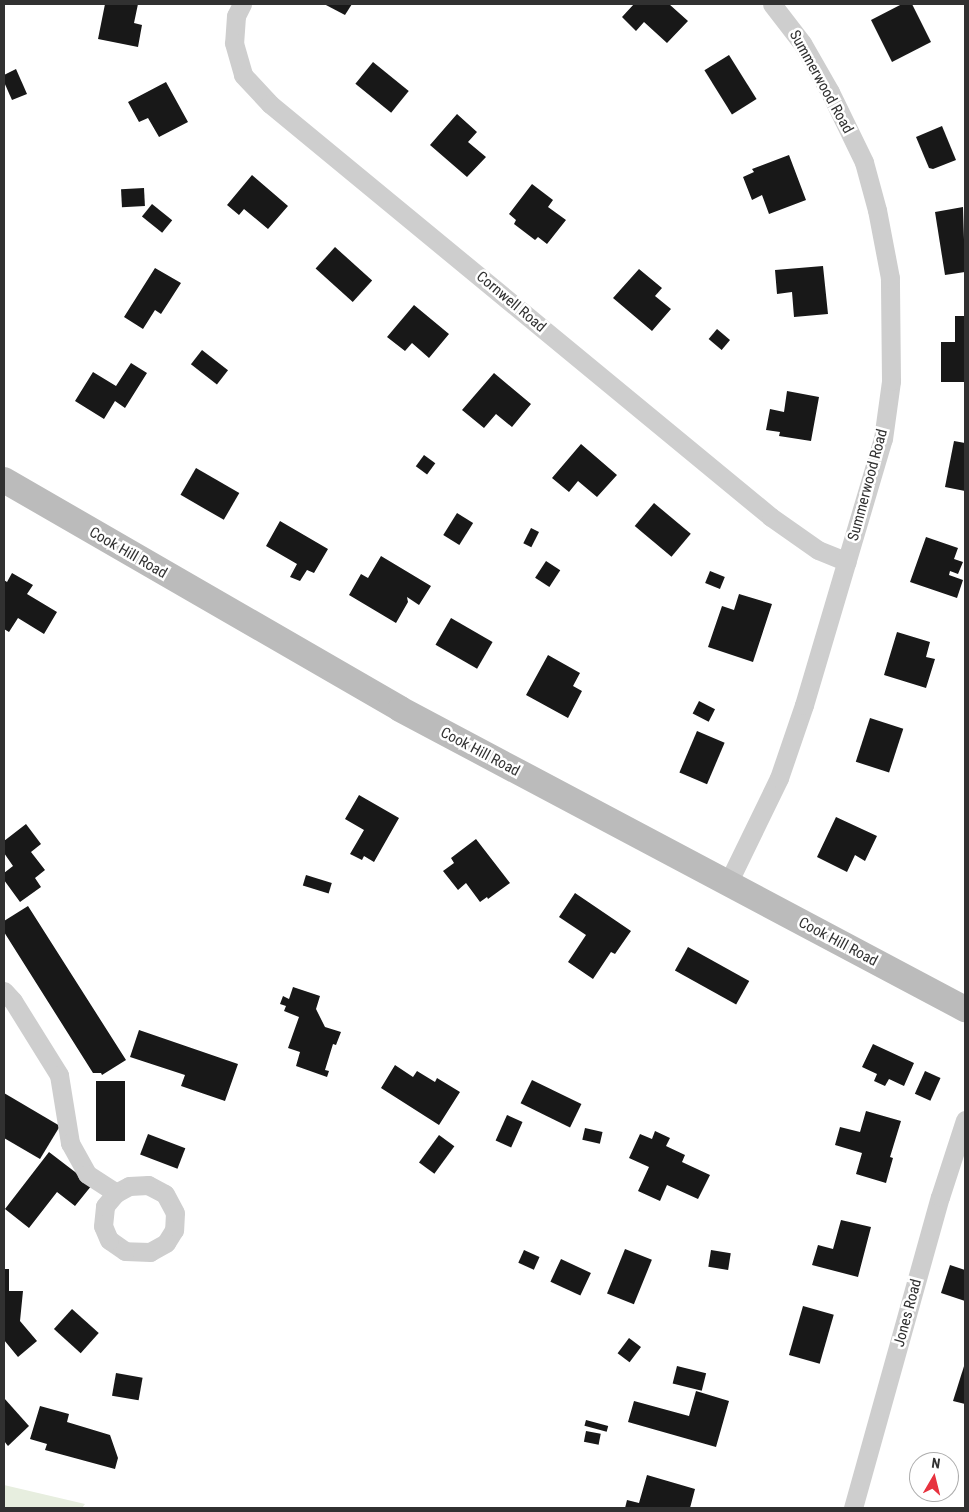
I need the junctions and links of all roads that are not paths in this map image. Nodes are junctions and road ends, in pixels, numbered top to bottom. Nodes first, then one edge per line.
1 (242, 4) edge
2 (772, 4) edge
3 (4, 480) edge
4 (847, 562) junction
5 (728, 883) junction
6 (4, 991) edge
7 (965, 1009) edge
8 (965, 1120) edge
9 (116, 1193) dead end
10 (853, 1508) edge

1 - 4 street, Cornwell Road
2 - 4 street, Summerwood Road
3 - 5 street, Cook Hill Road
4 - 5 street, Summerwood Road
5 - 7 street, Cook Hill Road
6 - 9 street
8 - 10 street, Jones Road

